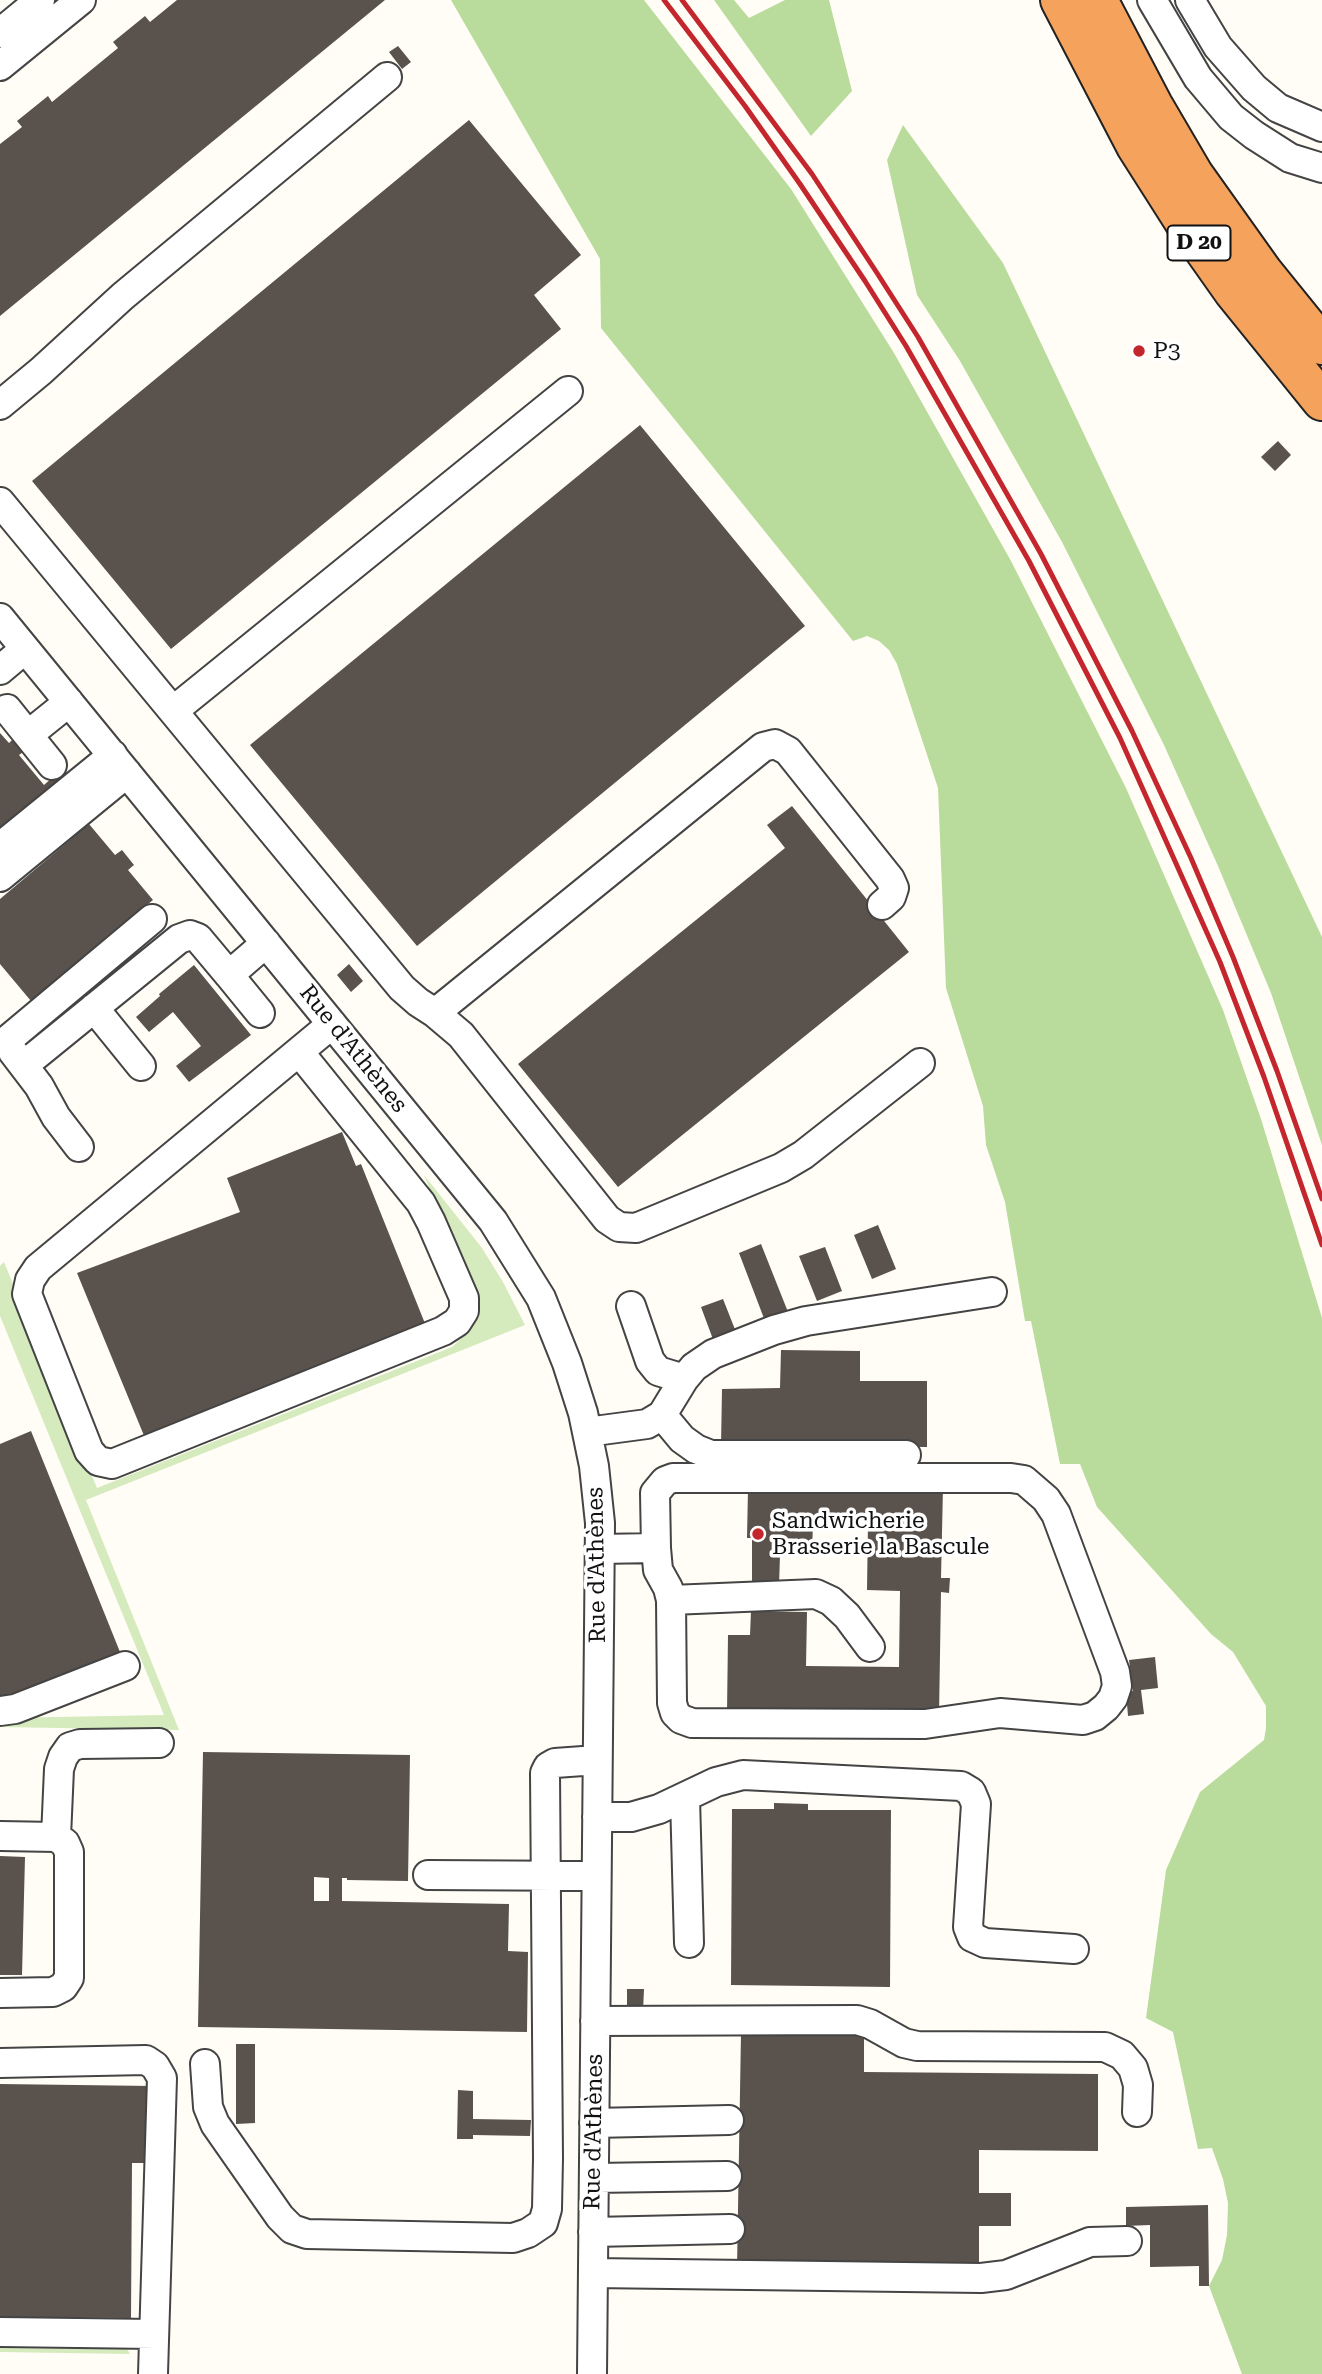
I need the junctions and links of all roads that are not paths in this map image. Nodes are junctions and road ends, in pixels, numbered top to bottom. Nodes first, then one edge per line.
1 (12, 0) edge
2 (40, 0) edge
3 (80, 0) edge
4 (1060, 0) edge
5 (1098, 0) edge
6 (1114, 0) edge
7 (1152, 0) edge
8 (1190, 0) edge
9 (2, 31) edge
10 (0, 66) edge
11 (387, 77) dead end
12 (1153, 105) junction
13 (1322, 127) edge
14 (1322, 168) edge
15 (1322, 345) edge
16 (568, 391) dead end
17 (1322, 401) edge
18 (0, 405) edge
19 (0, 502) edge
20 (0, 618) edge
21 (25, 649) junction
22 (0, 670) edge
23 (69, 702) junction
24 (7, 709) dead end
25 (173, 711) junction
26 (28, 735) junction
27 (120, 764) junction
28 (52, 765) dead end
29 (0, 847) edge
30 (0, 877) edge
31 (882, 905) dead end
32 (152, 919) dead end
33 (267, 943) junction
34 (229, 975) junction
35 (94, 1008) junction
36 (260, 1013) dead end
37 (435, 1013) junction
38 (332, 1024) junction
39 (2, 1039) edge
40 (300, 1053) junction
41 (920, 1063) dead end
42 (24, 1065) junction
43 (141, 1066) dead end
44 (79, 1147) dead end
45 (992, 1292) dead end
46 (631, 1306) dead end
47 (684, 1379) junction
48 (662, 1415) junction
49 (587, 1432) junction
50 (906, 1455) dead end
51 (656, 1548) junction
52 (599, 1549) junction
53 (671, 1600) junction
54 (870, 1647) dead end
55 (125, 1666) dead end
56 (0, 1711) edge
57 (159, 1743) dead end
58 (597, 1760) junction
59 (685, 1798) junction
60 (597, 1817) junction
61 (0, 1836) edge
62 (56, 1837) junction
63 (428, 1875) dead end
64 (546, 1875) junction
65 (596, 1876) junction
66 (689, 1943) dead end
67 (1074, 1948) dead end
68 (0, 1993) edge
69 (595, 2021) junction
70 (0, 2063) edge
71 (205, 2064) dead end
72 (1137, 2112) dead end
73 (729, 2120) dead end
74 (594, 2123) junction
75 (548, 2158) junction
76 (594, 2167) junction
77 (727, 2176) dead end
78 (730, 2229) dead end
79 (593, 2232) junction
80 (1127, 2241) dead end
81 (593, 2273) junction
82 (0, 2332) edge
83 (154, 2334) junction
84 (153, 2374) edge
85 (592, 2374) edge

1 - 9 street
2 - 9 street
3 - 10 street
4 - 17 highway, D 20
5 - 12 highway, D 20
6 - 12 street
7 - 14 street
8 - 13 street
11 - 18 street
12 - 15 highway, D 20
16 - 25 street
19 - 25 street
20 - 21 street, Rue d'Athènes
21 - 22 street
21 - 23 street, Rue d'Athènes
23 - 26 street
23 - 27 street, Rue d'Athènes
24 - 26 street
25 - 37 street
26 - 28 street
27 - 29 street
27 - 30 street
27 - 33 street, Rue d'Athènes
31 - 37 street
32 - 39 street
33 - 34 street
33 - 38 street, Rue d'Athènes
34 - 35 street
34 - 36 street
35 - 42 street
35 - 43 street
37 - 41 street
38 - 40 street
38 - 49 street, Rue d'Athènes
39 - 42 street
40 - 40 street
42 - 44 street
45 - 47 street
46 - 47 street
47 - 48 street
48 - 49 street
48 - 50 street
49 - 52 street, Rue d'Athènes
51 - 52 street
51 - 53 street
51 - 53 street
52 - 58 street, Rue d'Athènes
53 - 54 street
55 - 56 street
57 - 62 street
58 - 60 street, Rue d'Athènes
58 - 64 street
59 - 60 street
59 - 66 street
59 - 67 street
60 - 65 street, Rue d'Athènes
61 - 62 street
62 - 68 street
63 - 64 street
64 - 65 street
64 - 75 street
65 - 69 street, Rue d'Athènes
69 - 72 street
69 - 74 street, Rue d'Athènes
70 - 83 street
71 - 75 street
73 - 74 street
74 - 76 street, Rue d'Athènes
75 - 76 street
76 - 77 street
76 - 79 street, Rue d'Athènes
78 - 79 street
79 - 81 street, Rue d'Athènes
80 - 81 street
81 - 85 street, Rue d'Athènes
82 - 83 street
83 - 84 street

